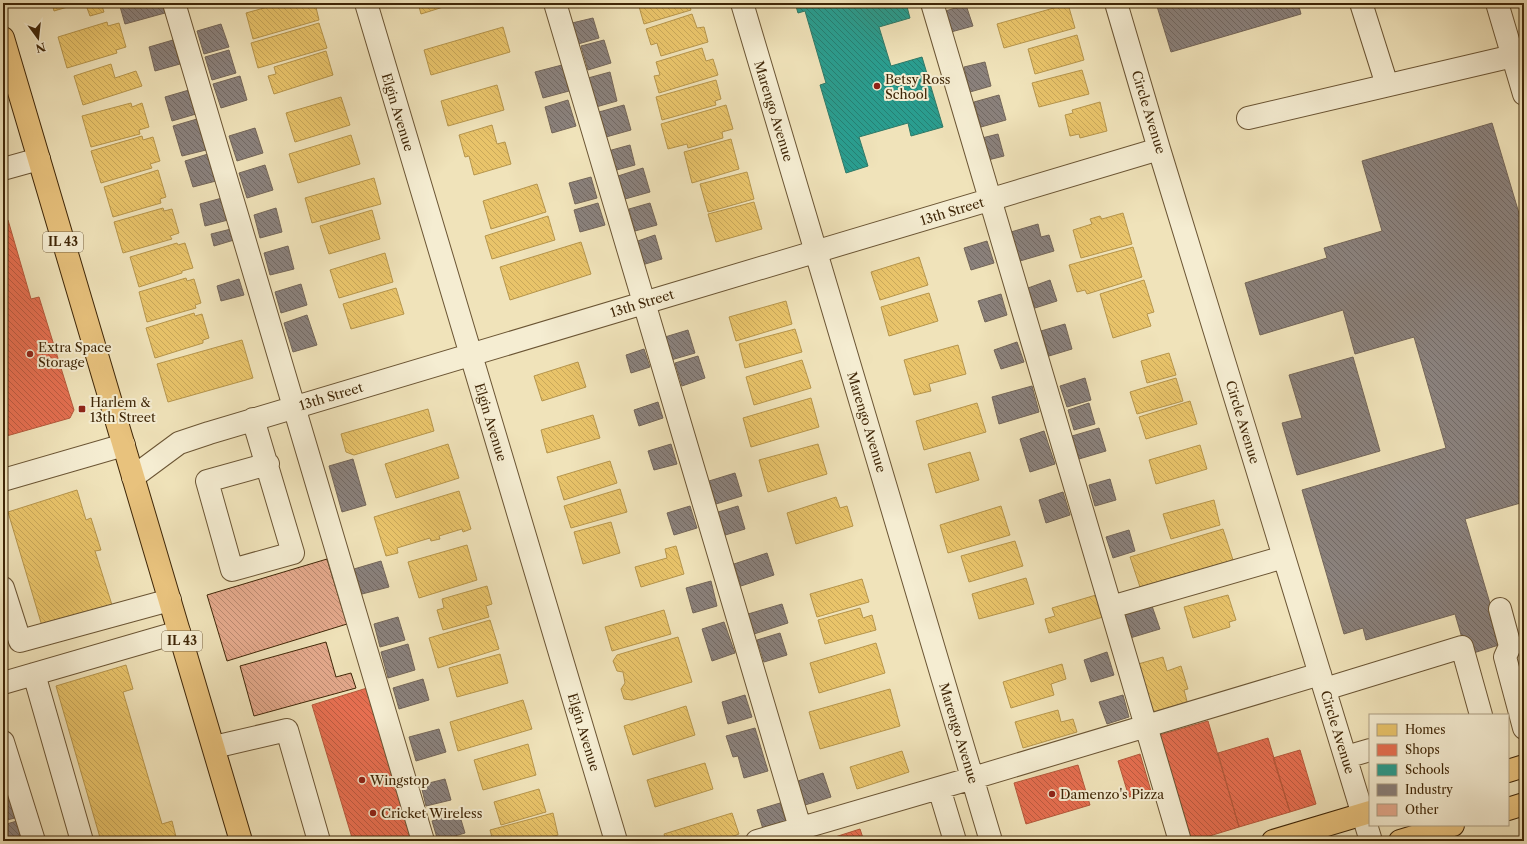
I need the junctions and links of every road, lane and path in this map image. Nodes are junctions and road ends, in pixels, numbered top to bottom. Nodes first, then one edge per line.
1 (174, 3) edge
2 (366, 3) edge
3 (555, 3) edge
4 (742, 3) edge
5 (932, 3) edge
6 (1116, 3) edge
7 (1361, 3) edge
8 (1497, 3) edge
9 (3, 38) edge
10 (1513, 56) junction
11 (1387, 86) junction
12 (1524, 94) edge
13 (1248, 118) dead end
14 (1160, 149) junction
15 (39, 159) junction
16 (3, 169) edge
17 (991, 199) junction
18 (816, 251) junction
19 (643, 303) junction
20 (471, 354) junction
21 (294, 406) junction
22 (253, 419) junction
23 (124, 445) junction
24 (268, 464) junction
25 (133, 477) junction
26 (3, 480) edge
27 (1284, 556) junction
28 (3, 588) edge
29 (170, 600) junction
30 (1111, 607) junction
31 (1500, 609) dead end
32 (179, 632) junction
33 (34, 674) junction
34 (1323, 681) junction
35 (3, 683) edge
36 (1481, 714) edge
37 (1146, 725) junction
38 (1524, 728) edge
39 (3, 742) edge
40 (214, 747) junction
41 (1369, 750) edge
42 (1346, 758) junction
43 (1524, 766) edge
44 (1509, 771) edge
45 (973, 778) junction
46 (939, 788) junction
47 (1524, 804) edge
48 (1509, 808) edge
49 (1366, 813) edge
50 (1450, 826) edge
51 (802, 835) edge
52 (609, 839) edge
53 (34, 841) edge
54 (82, 841) edge
55 (241, 841) edge
56 (319, 841) edge
57 (423, 841) edge
58 (757, 841) edge
59 (955, 841) edge
60 (991, 841) edge
61 (1180, 841) edge
62 (1273, 841) edge
63 (1371, 841) edge
64 (1400, 841) edge

1 - 21 street
2 - 20 street, Elgin Avenue
3 - 19 street
4 - 18 street, Marengo Avenue
5 - 17 street
6 - 14 street, Circle Avenue
7 - 11 street
8 - 10 street
9 - 15 main road, IL 43
10 - 11 street
10 - 12 street
11 - 13 street
14 - 17 street, 13th Street
14 - 27 street, Circle Avenue
15 - 16 street
15 - 23 main road, IL 43
17 - 18 street, 13th Street
17 - 30 street
18 - 19 street, 13th Street
18 - 45 street, Marengo Avenue
19 - 20 street, 13th Street
19 - 51 street
20 - 21 street, 13th Street
20 - 52 street, Elgin Avenue
21 - 22 street, 13th Street
21 - 57 street
22 - 24 street
22 - 25 street, 13th Street
23 - 25 main road, IL 43
23 - 26 street
24 - 24 street
25 - 29 main road, IL 43
27 - 30 street
27 - 34 street, Circle Avenue
28 - 29 street
29 - 32 main road, IL 43
30 - 37 street
31 - 38 street
32 - 33 street
32 - 40 main road, IL 43
33 - 35 street
33 - 54 street
34 - 36 street
34 - 37 street
34 - 42 street, Circle Avenue
37 - 45 street
37 - 61 street
39 - 53 street
40 - 55 main road, IL 43
40 - 56 street
41 - 42 street
42 - 49 street, Circle Avenue
43 - 44 main road
45 - 46 street
45 - 60 street, Marengo Avenue
46 - 51 street
46 - 59 street
47 - 48 main road
49 - 62 main road
49 - 63 street, Circle Avenue
50 - 64 main road
51 - 58 street

